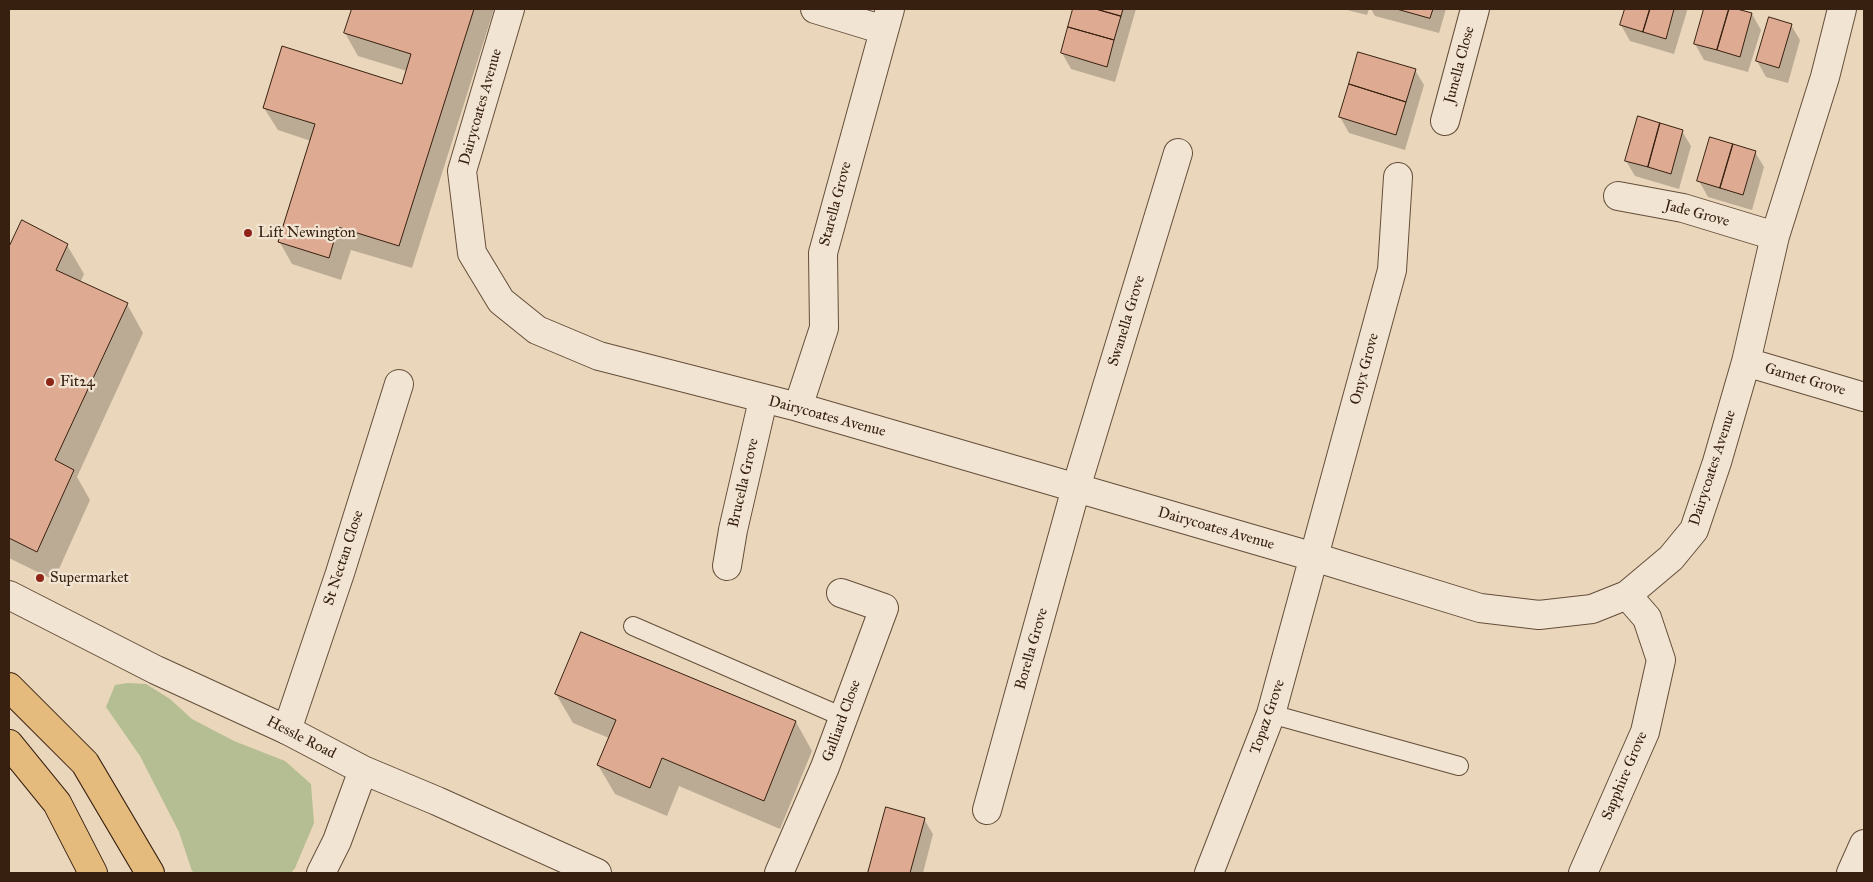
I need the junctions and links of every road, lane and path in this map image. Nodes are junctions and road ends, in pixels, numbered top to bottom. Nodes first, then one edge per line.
1 (510, 9) edge
2 (815, 9) edge
3 (1475, 9) edge
4 (1842, 9) edge
5 (887, 19) edge
6 (1445, 121) dead end
7 (1178, 153) dead end
8 (1398, 177) dead end
9 (1618, 196) dead end
10 (1775, 236) junction
11 (1746, 362) junction
12 (399, 384) dead end
13 (1864, 397) edge
14 (764, 400) junction
15 (798, 408) junction
16 (1076, 488) junction
17 (1314, 557) junction
18 (727, 566) dead end
19 (841, 593) dead end
20 (9, 595) edge
21 (1628, 596) junction
22 (633, 626) dead end
23 (9, 687) edge
24 (1272, 714) junction
25 (844, 718) junction
26 (287, 730) junction
27 (9, 744) edge
28 (1459, 766) dead end
29 (363, 770) junction
30 (987, 810) dead end
31 (337, 841) junction
32 (1864, 844) edge
33 (93, 873) edge
34 (150, 873) edge
35 (321, 873) edge
36 (337, 873) edge
37 (596, 873) edge
38 (779, 873) edge
39 (1209, 873) edge
40 (1583, 873) edge
41 (1850, 873) edge

1 - 14 street, Dairycoates Avenue
2 - 5 street, Starella Grove
3 - 6 street, Junella Close
4 - 10 street, Dairycoates Avenue
5 - 15 street, Starella Grove
7 - 16 street, Swanella Grove
8 - 17 street, Onyx Grove
9 - 10 street, Jade Grove
10 - 11 street, Dairycoates Avenue
11 - 13 street, Garnet Grove
11 - 21 street, Dairycoates Avenue
12 - 26 street, St Nectan Close
14 - 15 street, Dairycoates Avenue
14 - 18 street, Brucella Grove
15 - 16 street, Dairycoates Avenue
16 - 17 street, Dairycoates Avenue
16 - 30 street, Borella Grove
17 - 21 street, Dairycoates Avenue
17 - 24 street, Topaz Grove
19 - 25 street, Galliard Close
20 - 26 street, Hessle Road
21 - 40 street, Sapphire Grove
22 - 25 lane
23 - 34 main road
24 - 28 lane
24 - 39 street, Topaz Grove
25 - 38 street, Galliard Close
26 - 29 street, Hessle Road
27 - 33 main road
29 - 31 street
29 - 37 street, Hessle Road
31 - 35 street
31 - 36 street
32 - 41 street

